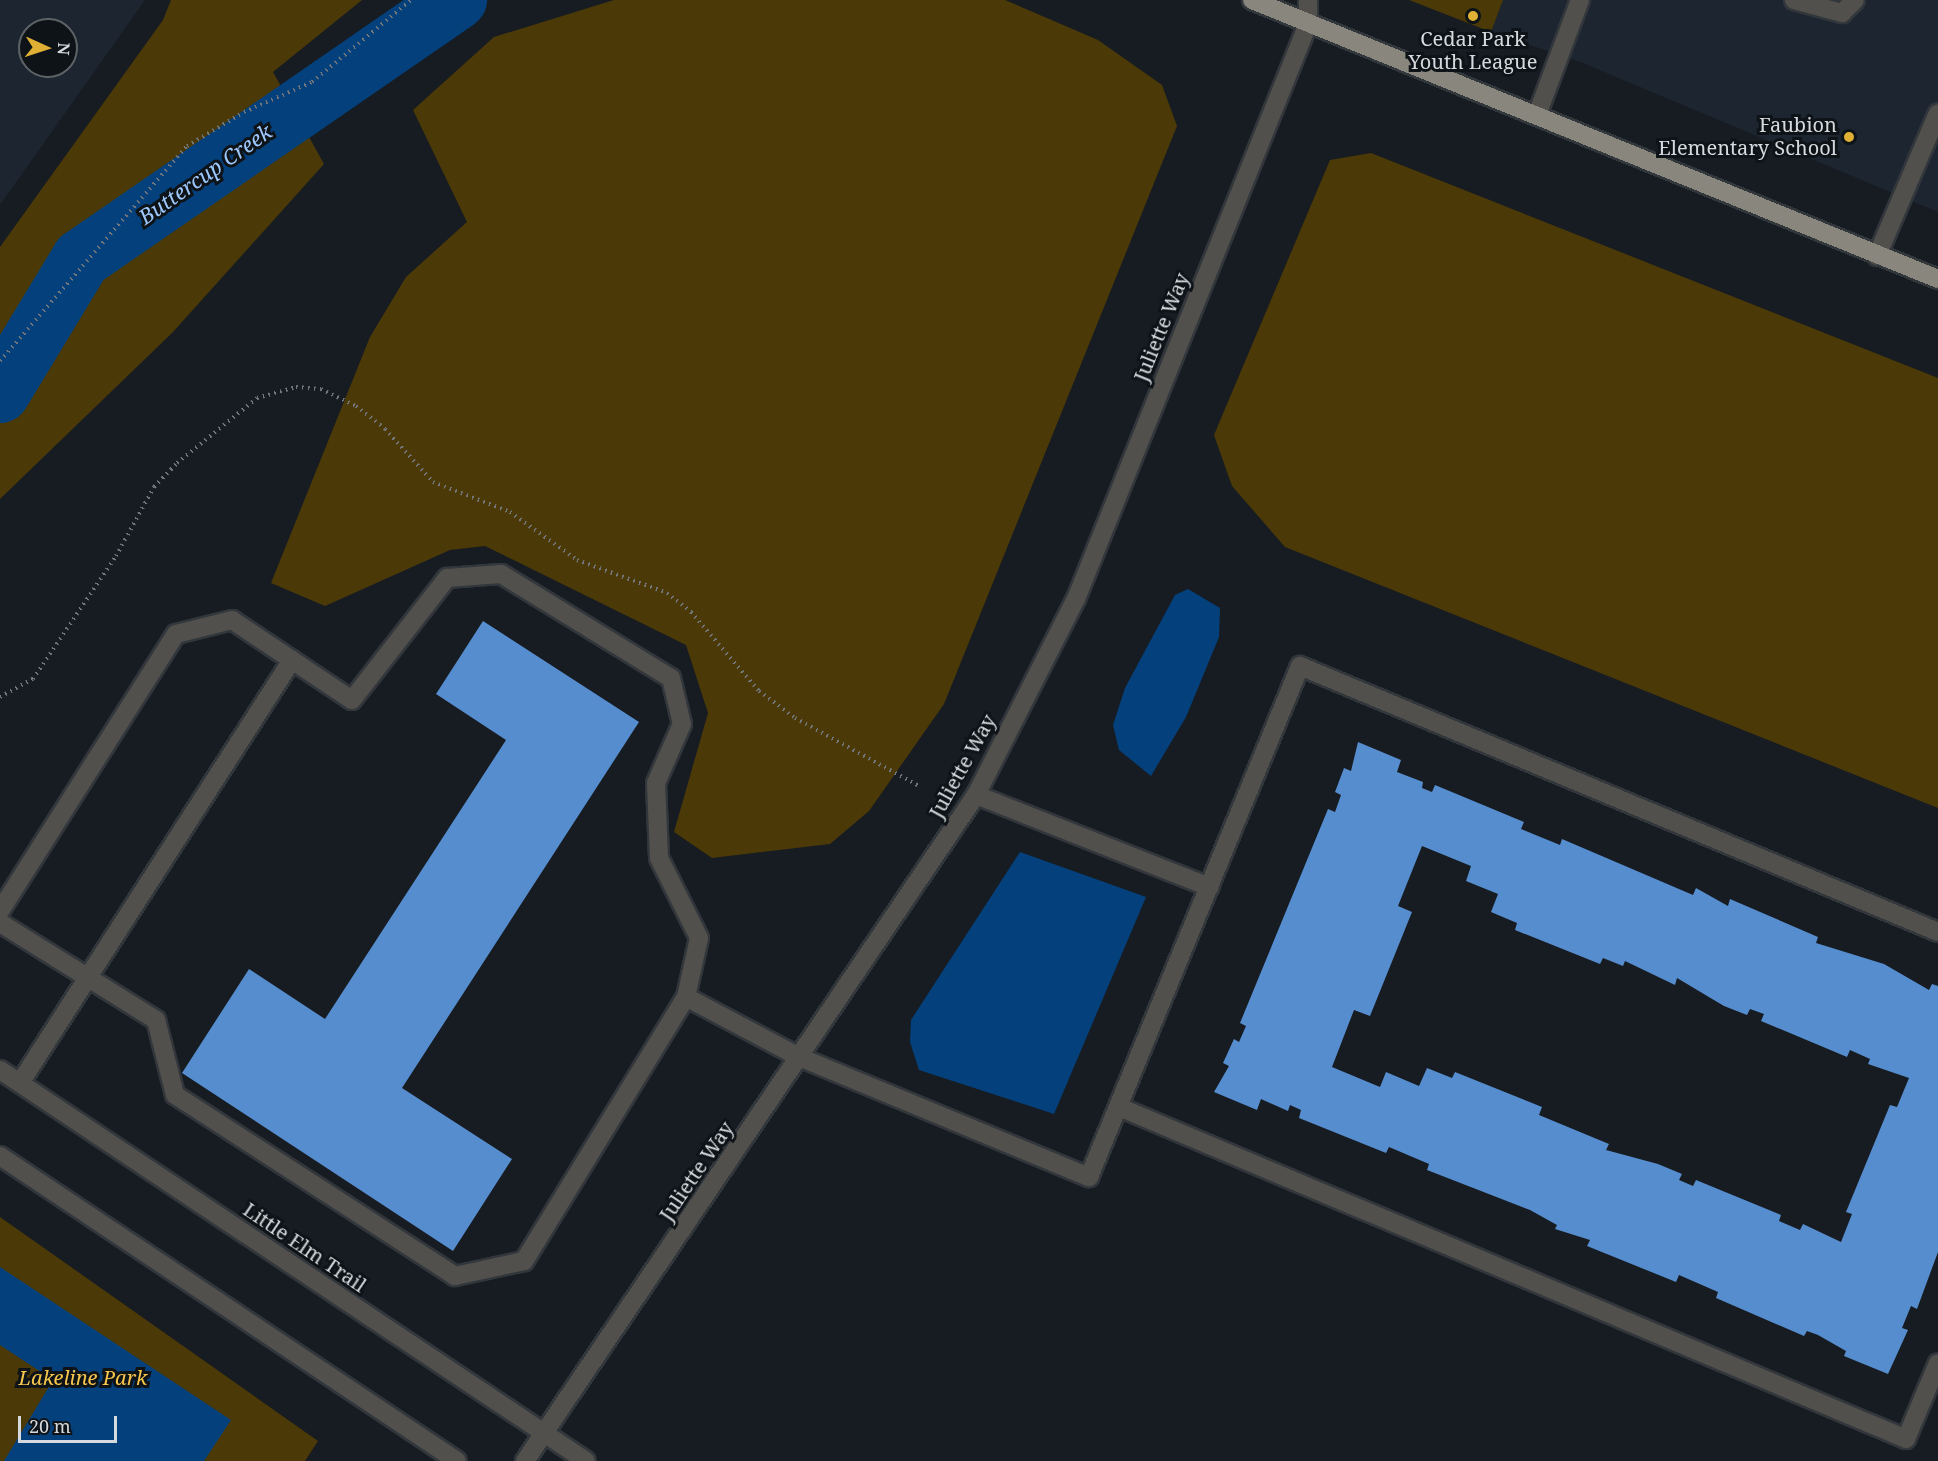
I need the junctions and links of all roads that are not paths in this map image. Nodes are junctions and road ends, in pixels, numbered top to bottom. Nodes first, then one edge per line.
1 (1252, 0) edge
2 (1308, 0) edge
3 (1580, 0) edge
4 (1794, 0) edge
5 (1855, 0) edge
6 (1308, 24) junction
7 (1938, 113) edge
8 (1537, 115) junction
9 (1877, 256) junction
10 (1938, 279) edge
11 (292, 660) junction
12 (976, 795) junction
13 (1210, 887) junction
14 (0, 911) edge
15 (0, 923) edge
16 (1938, 932) edge
17 (88, 978) junction
18 (686, 997) junction
19 (799, 1057) junction
20 (0, 1070) edge
21 (20, 1083) junction
22 (1119, 1107) junction
23 (0, 1156) edge
24 (1938, 1363) edge
25 (545, 1434) junction
26 (457, 1461) edge
27 (525, 1461) edge
28 (586, 1461) edge

1 - 6 main road
2 - 6 street
3 - 8 street
4 - 5 street
6 - 8 main road
6 - 12 street, Juliette Way
7 - 9 street
8 - 9 main road
9 - 10 main road
11 - 14 street
11 - 17 street
11 - 18 street
12 - 13 street
12 - 19 street, Juliette Way
13 - 16 street
13 - 22 street
15 - 17 street
17 - 18 street
17 - 21 street
18 - 19 street
19 - 22 street
19 - 25 street, Juliette Way
20 - 21 street, Little Elm Trail
21 - 25 street, Little Elm Trail
22 - 24 street
23 - 26 street
25 - 27 street, Juliette Way
25 - 28 street, Little Elm Trail

